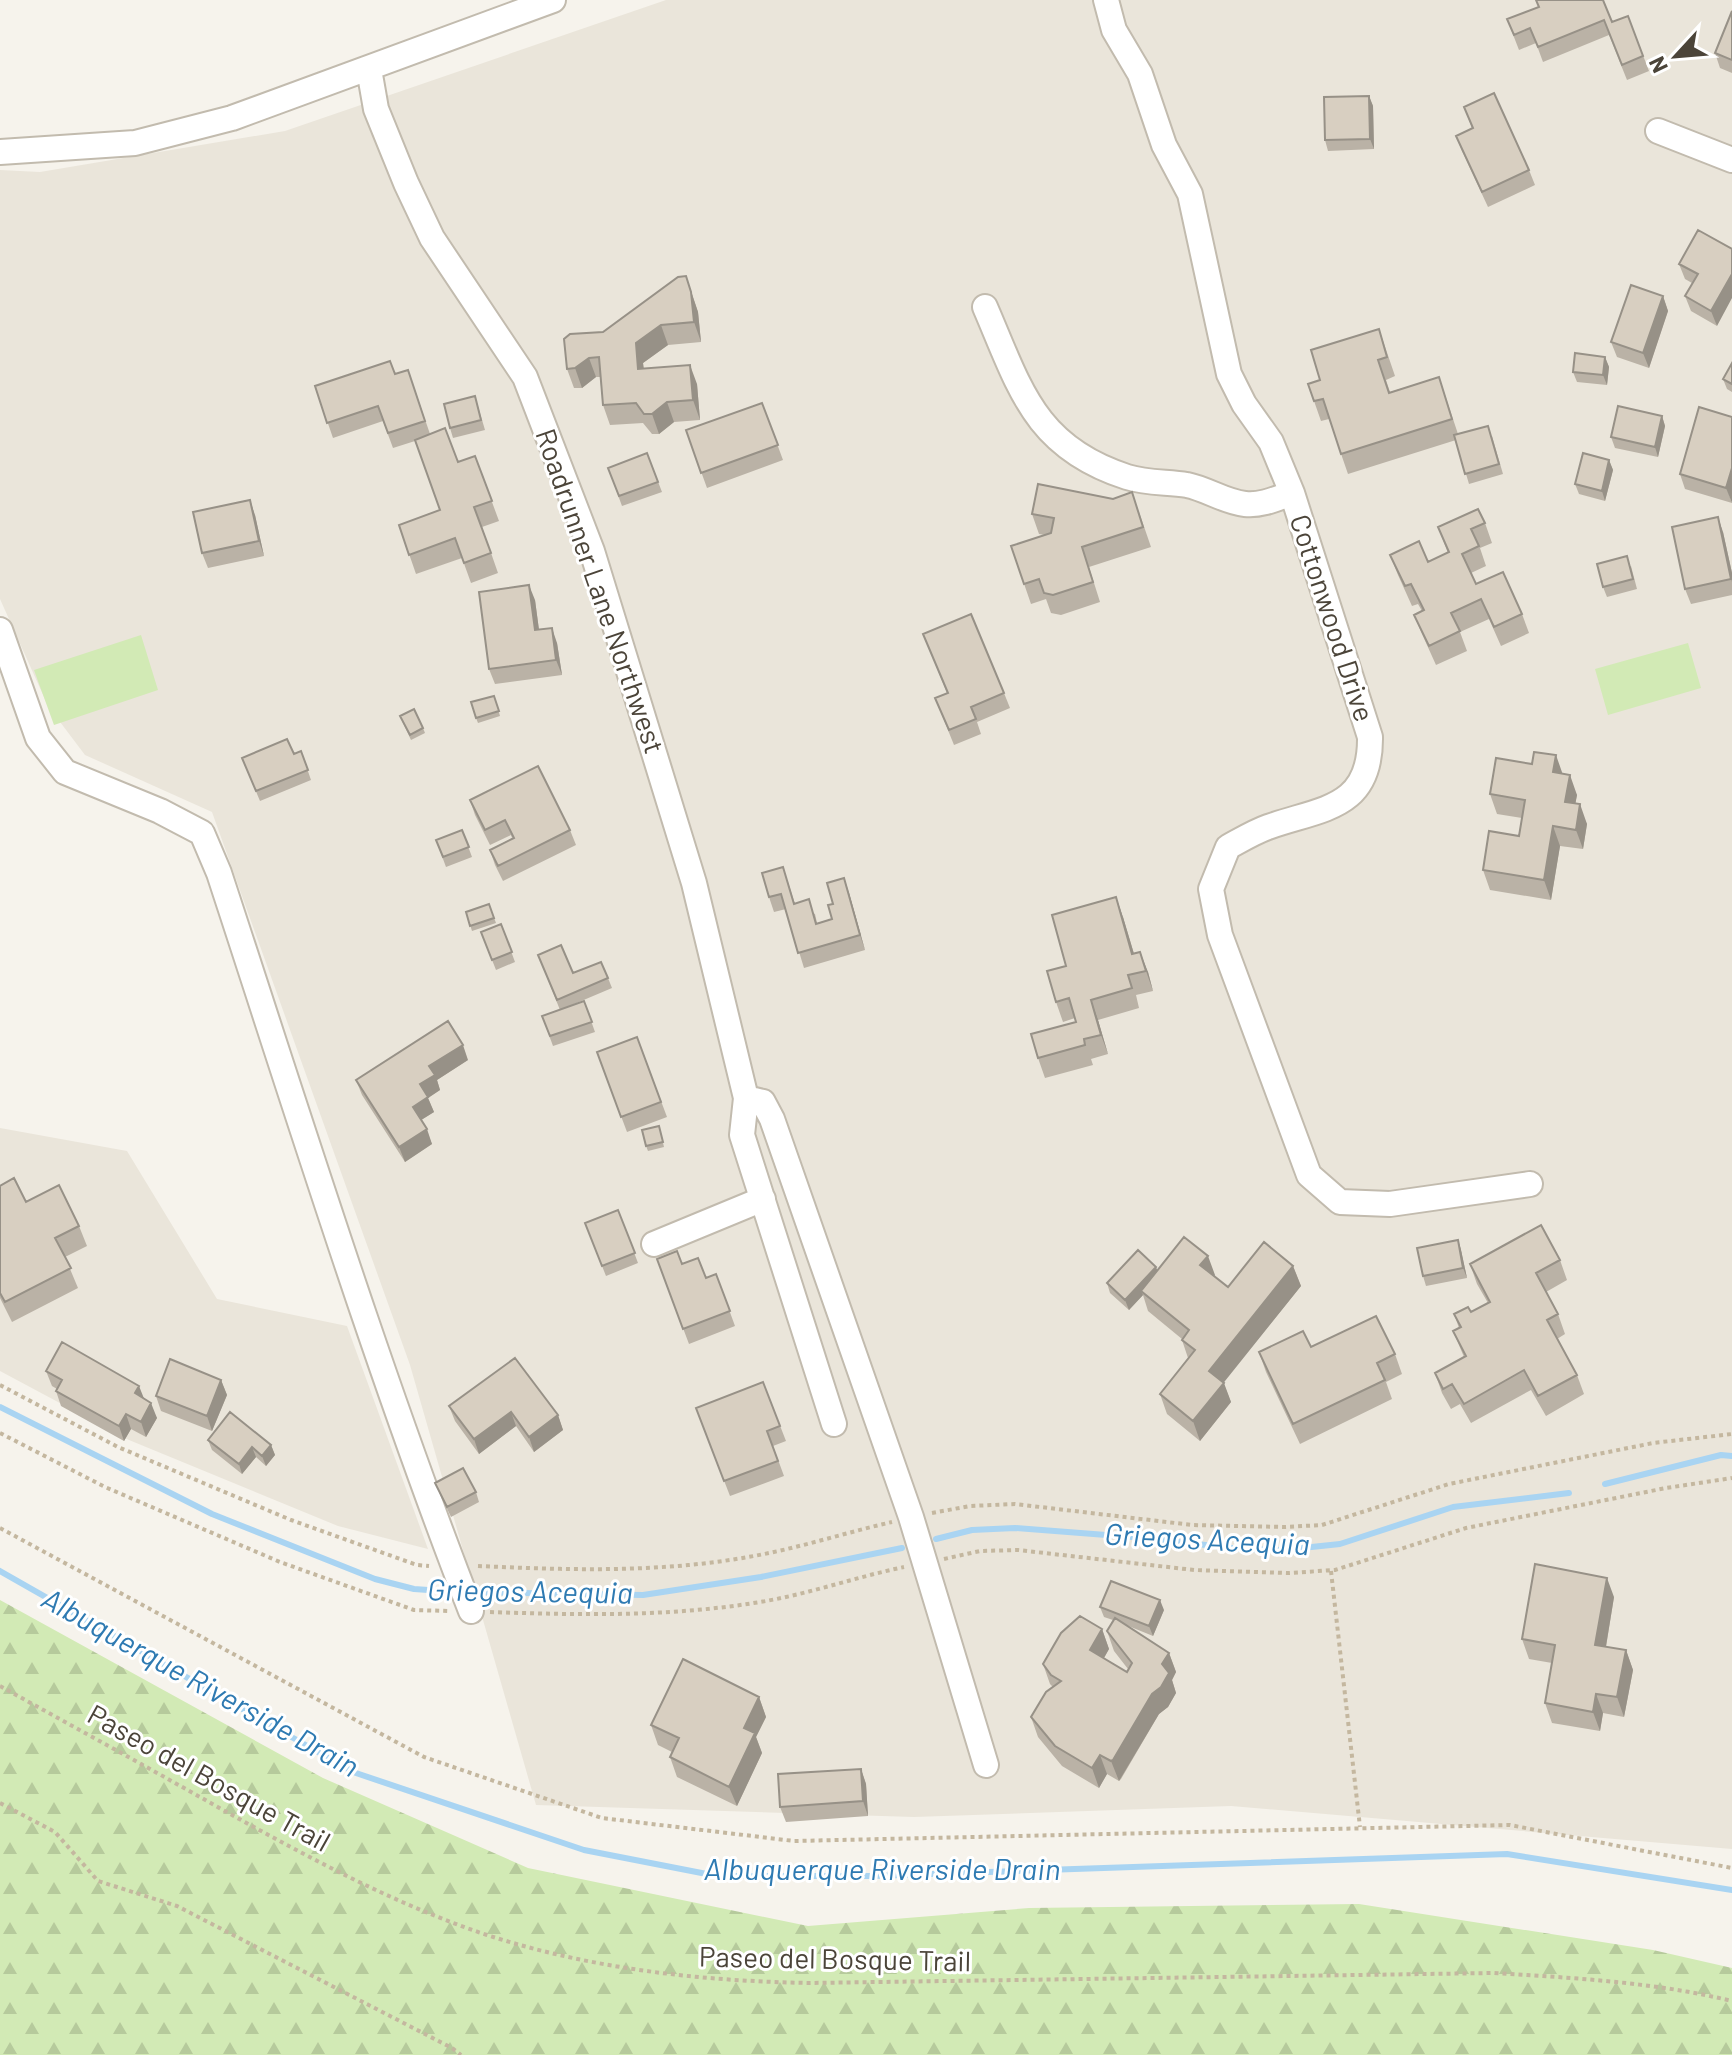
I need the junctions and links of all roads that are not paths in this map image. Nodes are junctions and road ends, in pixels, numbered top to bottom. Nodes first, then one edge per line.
1 (553, 0) edge
2 (1108, 3) edge
3 (369, 69) junction
4 (1658, 131) dead end
5 (0, 152) edge
6 (1732, 160) edge
7 (985, 307) dead end
8 (1292, 493) junction
9 (0, 630) edge
10 (746, 1098) junction
11 (1530, 1184) dead end
12 (763, 1199) junction
13 (654, 1244) dead end
14 (834, 1424) dead end
15 (470, 1607) road end
16 (986, 1765) dead end

1 - 3 street
2 - 8 street, Cottonwood Drive
3 - 5 street
3 - 10 street, Roadrunner Lane Northwest
4 - 6 street
7 - 8 street
8 - 11 street, Cottonwood Drive
9 - 15 street
10 - 12 street, Roadrunner Lane Northwest
10 - 16 street
12 - 13 street
12 - 14 street, Roadrunner Lane Northwest

